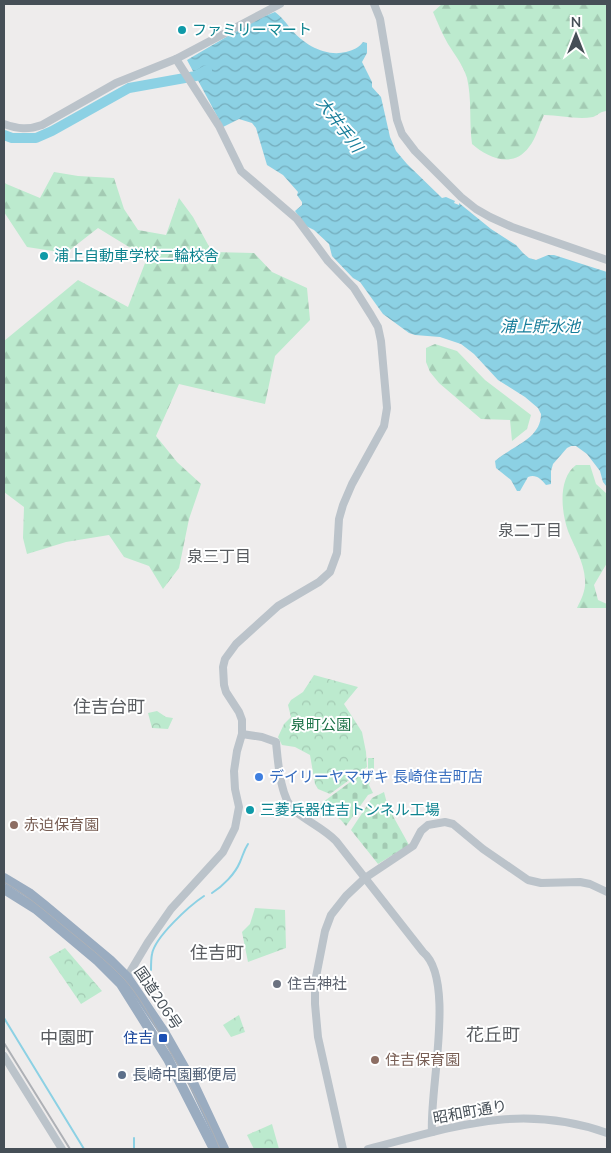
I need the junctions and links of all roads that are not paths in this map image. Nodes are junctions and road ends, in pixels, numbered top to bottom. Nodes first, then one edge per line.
1 (280, 4) edge
2 (374, 4) edge
3 (176, 59) junction
4 (4, 124) edge
5 (607, 260) edge
6 (242, 734) junction
7 (4, 878) edge
8 (365, 878) junction
9 (4, 889) edge
10 (607, 892) edge
11 (127, 977) junction
12 (4, 1056) edge
13 (432, 1132) junction
14 (607, 1133) edge
15 (62, 1149) edge
16 (214, 1149) edge
17 (224, 1149) edge
18 (343, 1149) edge
19 (368, 1149) edge

1 - 3 street
2 - 5 street
3 - 4 street
3 - 6 street
6 - 8 street
6 - 11 street
7 - 11 highway, 国道206号
8 - 10 street
8 - 13 street
8 - 18 street
9 - 16 highway, 国道206号
11 - 17 highway, 国道206号
12 - 15 street
13 - 14 street, 昭和町通り
13 - 19 street, 昭和町通り

